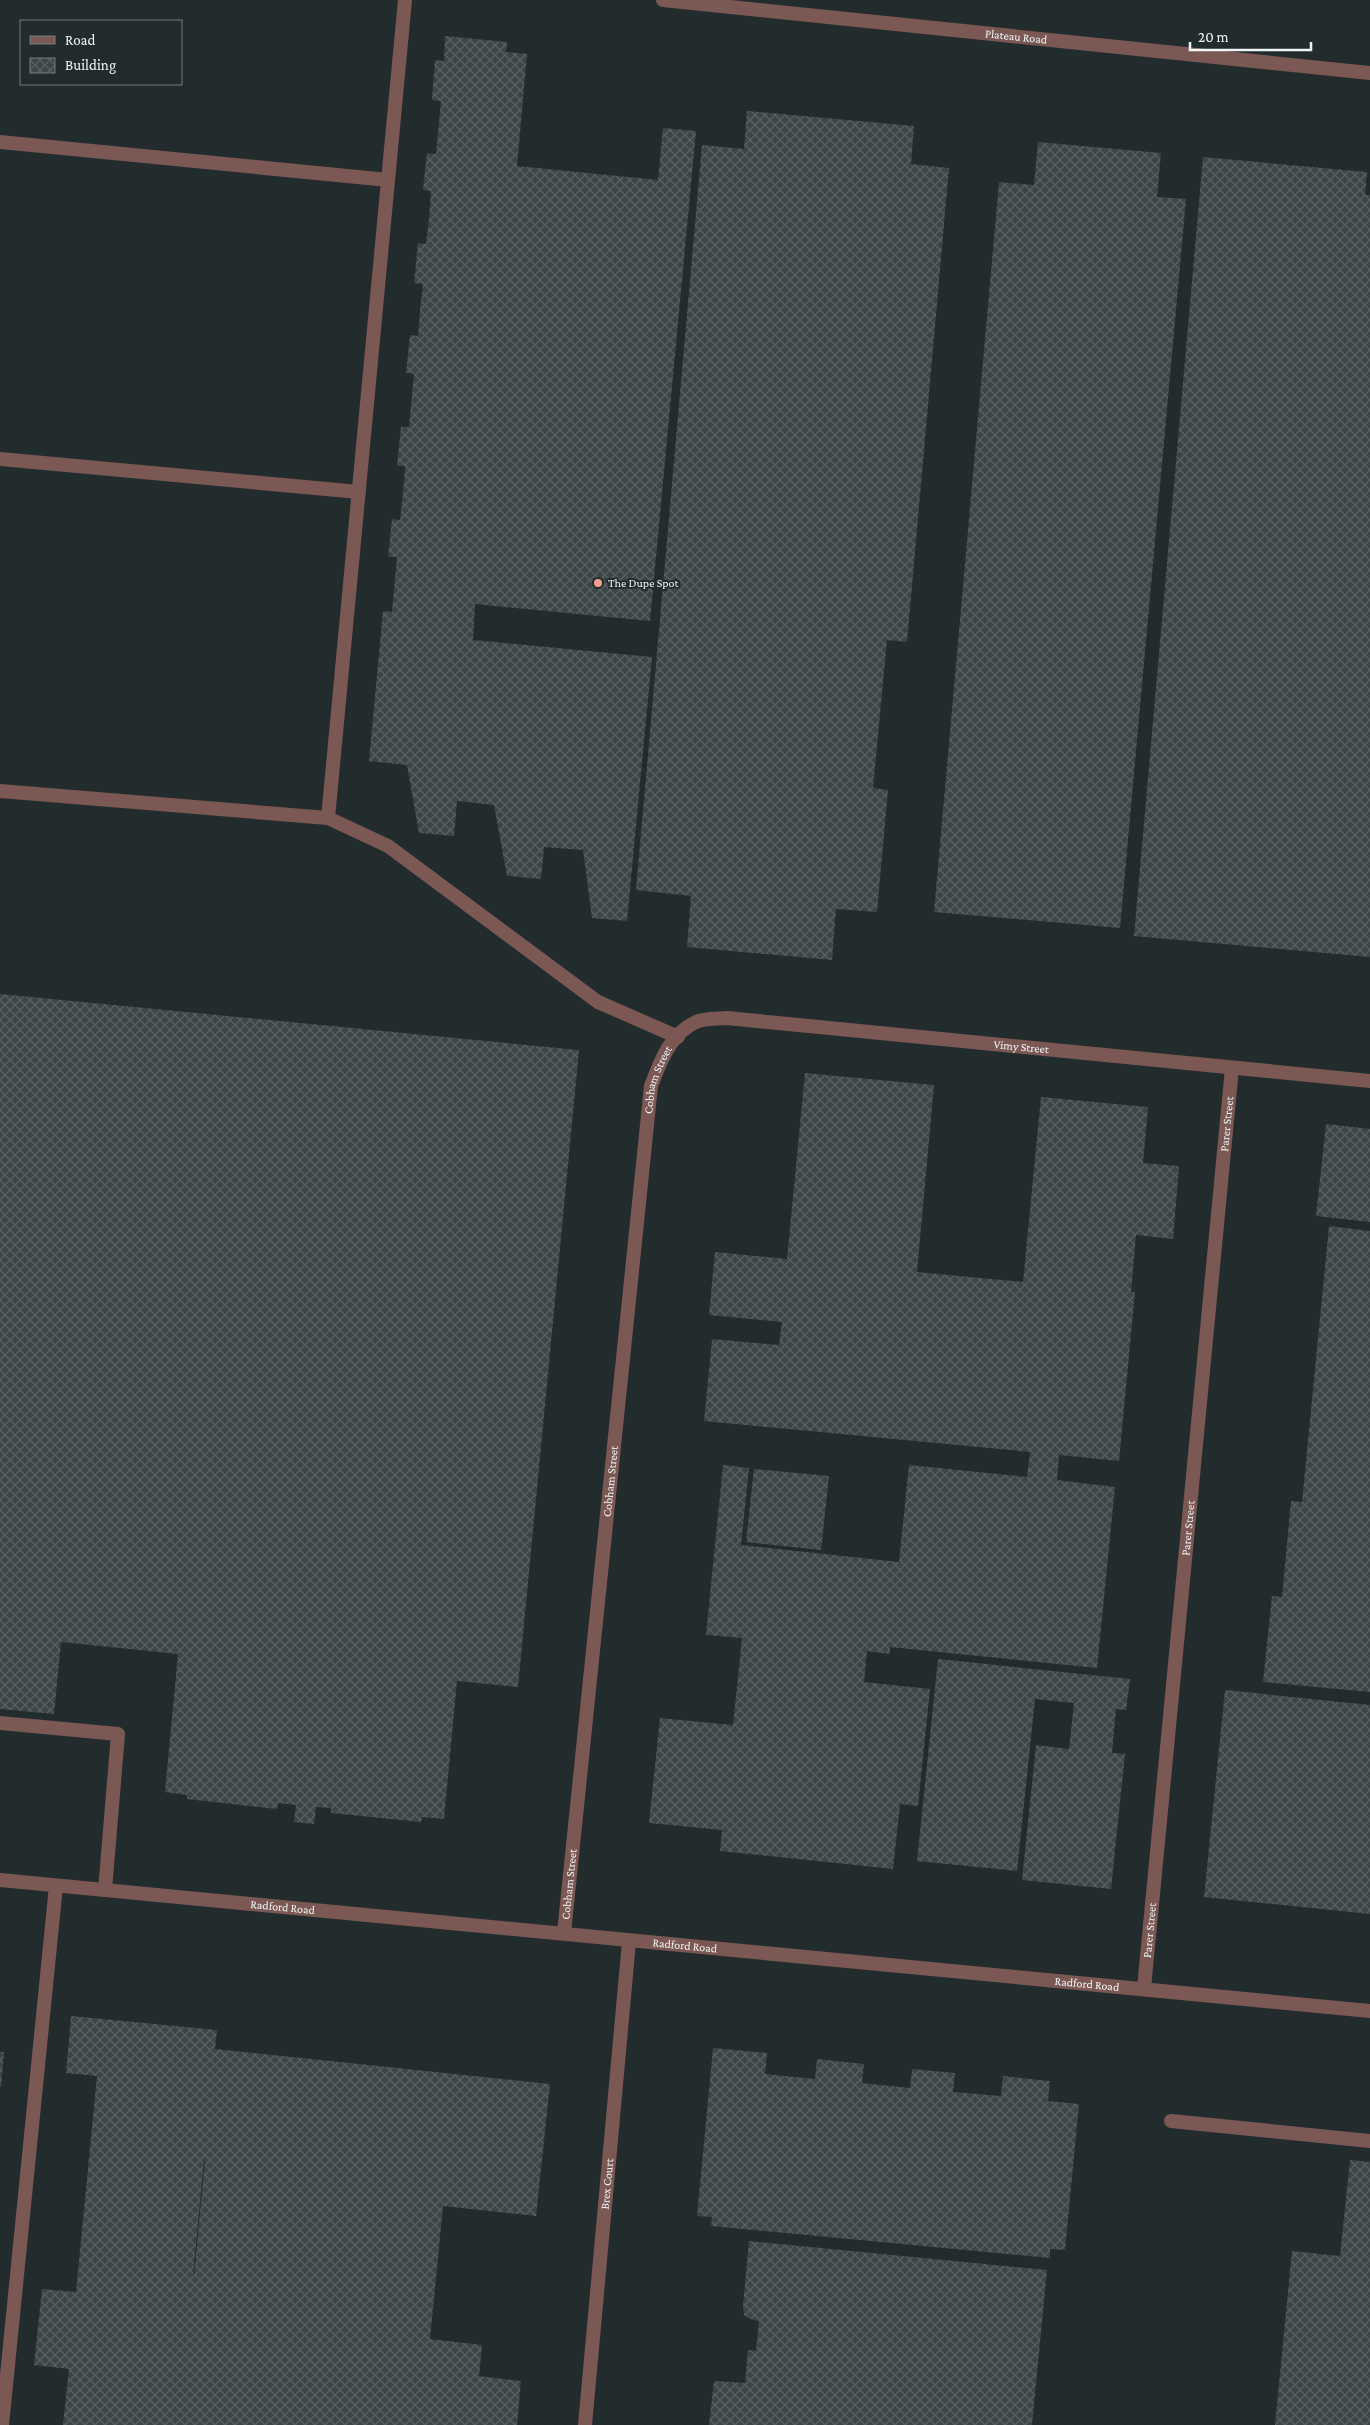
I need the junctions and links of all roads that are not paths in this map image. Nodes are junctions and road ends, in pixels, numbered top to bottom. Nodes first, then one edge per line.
1 (405, 0) edge
2 (664, 0) edge
3 (1370, 73) edge
4 (0, 142) edge
5 (388, 180) junction
6 (0, 459) edge
7 (359, 492) junction
8 (0, 790) edge
9 (328, 818) junction
10 (678, 1037) junction
11 (1232, 1068) junction
12 (1370, 1081) edge
13 (0, 1723) edge
14 (0, 1880) edge
15 (56, 1886) junction
16 (105, 1890) junction
17 (564, 1933) junction
18 (629, 1942) junction
19 (1144, 1988) junction
20 (1370, 2011) edge
21 (1171, 2121) dead end
22 (1370, 2141) edge
23 (2, 2425) edge
24 (585, 2425) edge

1 - 5 street
2 - 3 street, Plateau Road
4 - 5 street
5 - 7 street
6 - 7 street
7 - 9 street
8 - 9 street
9 - 10 street
10 - 11 street, Vimy Street
10 - 17 street, Cobham Street
11 - 12 street, Vimy Street
11 - 19 street, Parer Street
13 - 16 street
14 - 15 street, Radford Road
15 - 16 street, Radford Road
15 - 23 street
16 - 17 street, Radford Road
17 - 18 street, Radford Road
18 - 19 street, Radford Road
18 - 24 street, Brex Court
19 - 20 street, Radford Road
21 - 22 street

